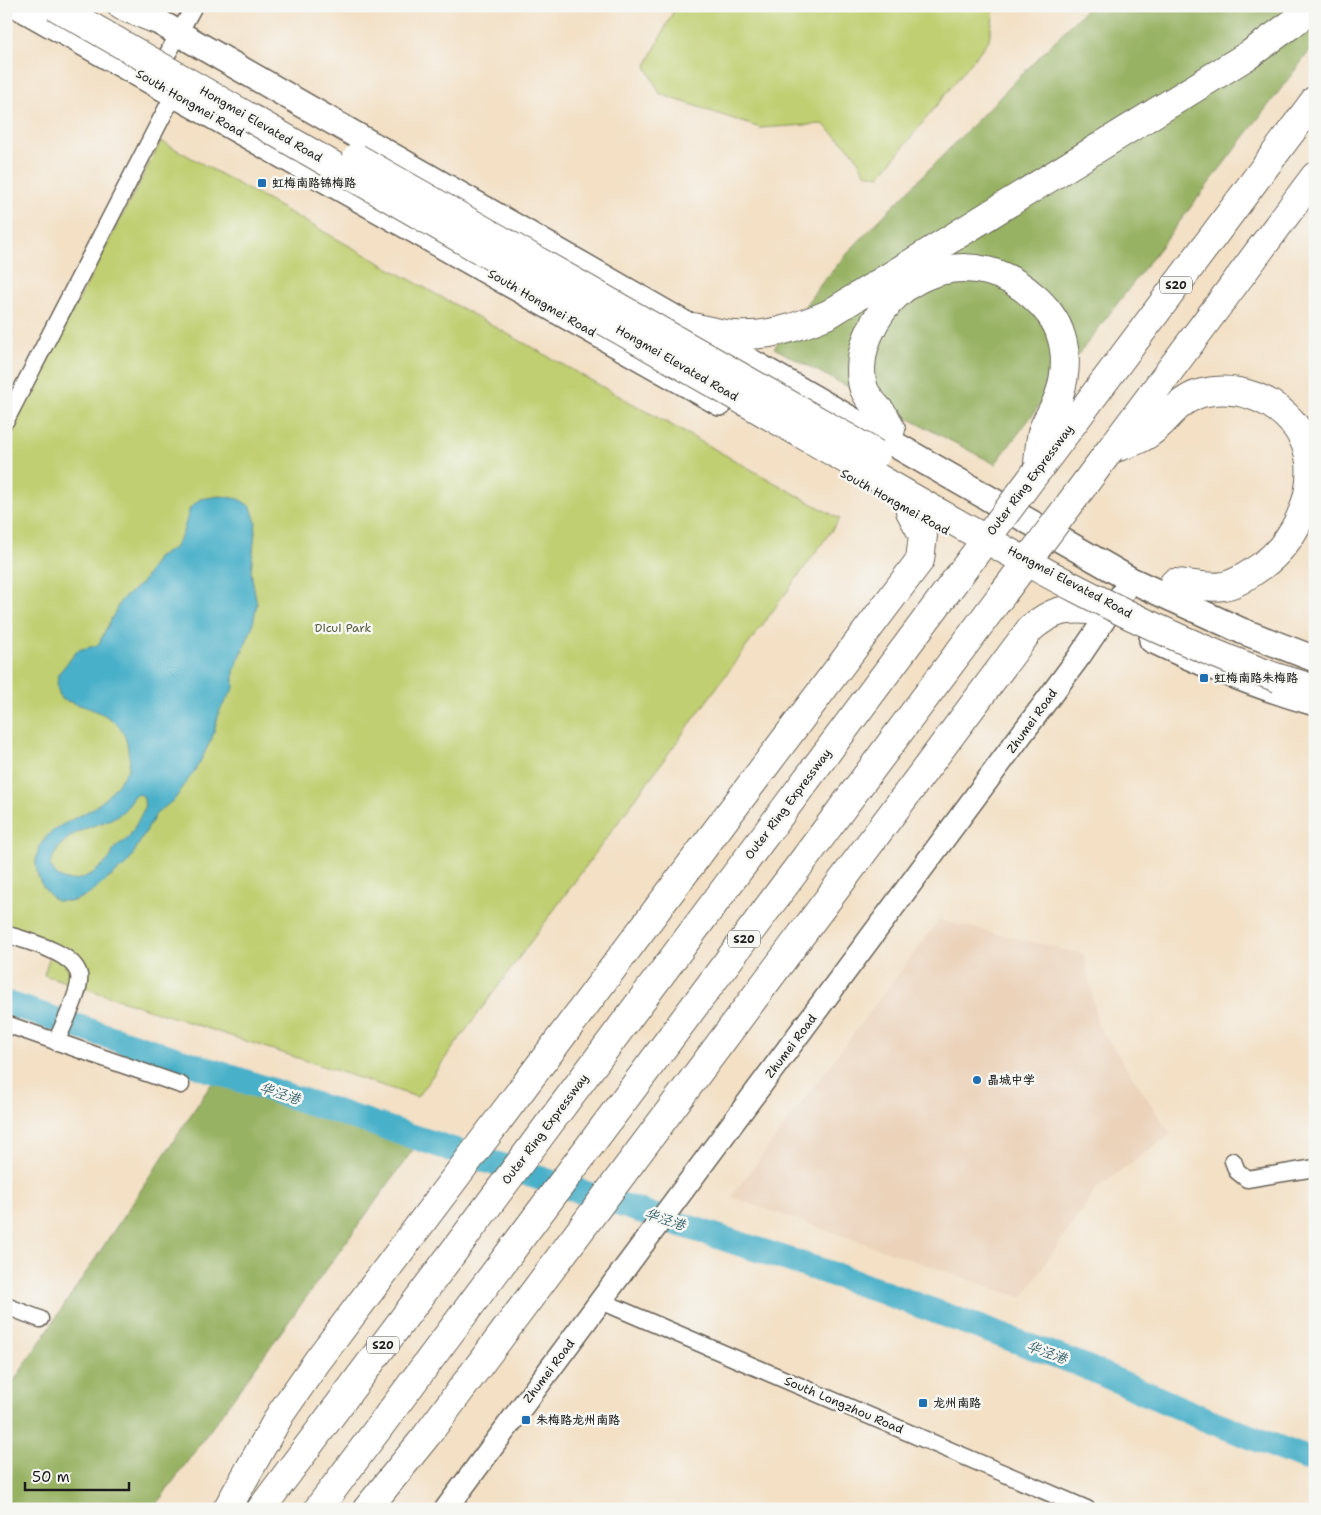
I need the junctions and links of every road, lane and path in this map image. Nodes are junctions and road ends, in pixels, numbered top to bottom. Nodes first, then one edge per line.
1 (18, 6) edge
2 (36, 6) edge
3 (55, 6) edge
4 (93, 6) edge
5 (122, 6) edge
6 (131, 6) edge
7 (194, 6) edge
8 (1315, 7) edge
9 (155, 19) junction
10 (180, 33) junction
11 (163, 88) junction
12 (1315, 100) edge
13 (1315, 176) edge
14 (693, 327) junction
15 (732, 350) junction
16 (698, 391) junction
17 (6, 420) edge
18 (891, 429) junction
19 (1110, 450) junction
20 (1037, 471) junction
21 (910, 511) junction
22 (1131, 580) junction
23 (1174, 583) junction
24 (1097, 614) junction
25 (1315, 644) edge
26 (1315, 658) edge
27 (1315, 674) edge
28 (1315, 690) edge
29 (1315, 703) edge
30 (6, 934) edge
31 (6, 1024) edge
32 (56, 1042) junction
33 (181, 1085) dead end
34 (1233, 1161) dead end
35 (1315, 1168) edge
36 (602, 1302) junction
37 (6, 1306) edge
38 (40, 1319) dead end
39 (227, 1509) edge
40 (260, 1509) edge
41 (318, 1509) edge
42 (367, 1509) edge
43 (446, 1509) edge
44 (1087, 1509) edge

1 - 11 main road, South Hongmei Road
2 - 16 highway
3 - 28 highway, Hongmei Elevated Road, bridge
4 - 27 highway, Hongmei Elevated Road, bridge
5 - 9 highway
6 - 9 main road
7 - 10 street
8 - 14 highway
9 - 10 main road
10 - 11 street
10 - 14 main road
11 - 16 main road, South Hongmei Road
11 - 17 street
12 - 20 highway, Outer Ring Expressway / S20
13 - 19 highway, S20
14 - 15 main road
15 - 18 main road
15 - 22 main road
16 - 21 main road, South Hongmei Road
18 - 20 highway
18 - 23 main road
19 - 23 highway
19 - 41 highway, S20, bridge
20 - 40 highway, Outer Ring Expressway / S20, bridge
21 - 24 main road, South Hongmei Road
21 - 39 highway
22 - 24 street, Zhumei Road
22 - 26 main road
23 - 25 main road
24 - 29 main road, South Hongmei Road
24 - 36 street, Zhumei Road
24 - 42 highway
30 - 32 street
31 - 32 street
32 - 33 street
34 - 35 street
36 - 43 street, Zhumei Road
36 - 44 street, South Longzhou Road
37 - 38 street

